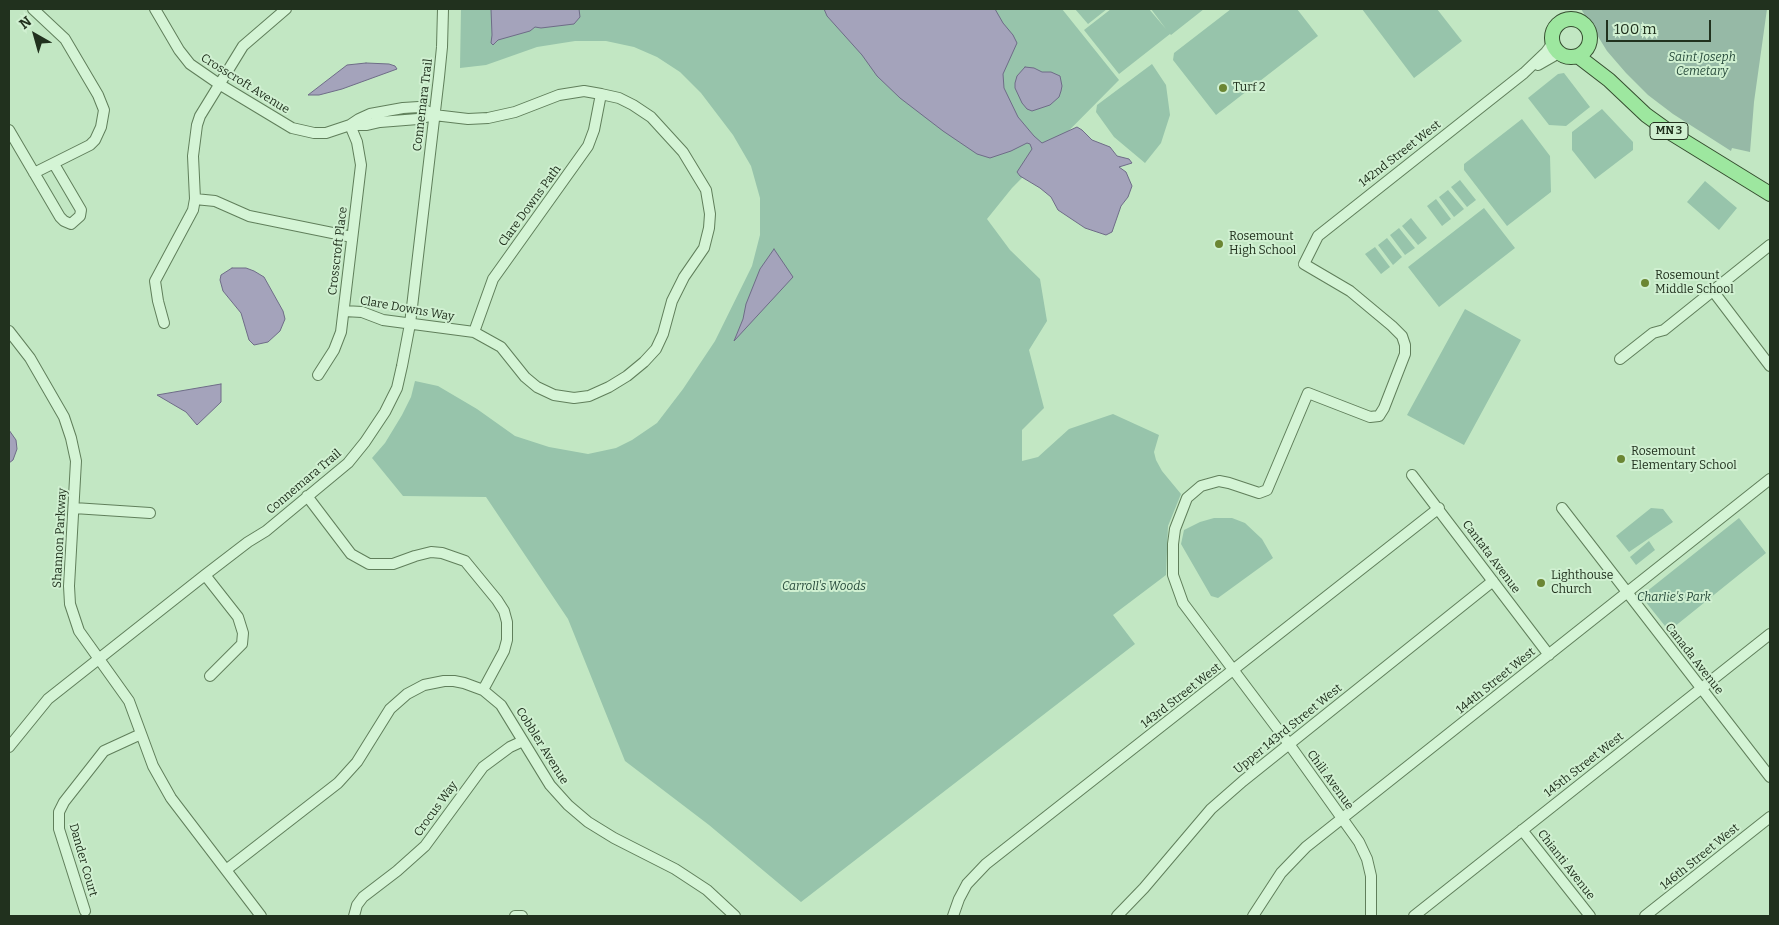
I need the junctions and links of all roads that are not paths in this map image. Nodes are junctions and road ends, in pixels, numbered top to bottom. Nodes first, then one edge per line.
1 (32, 9) edge
2 (155, 9) edge
3 (286, 9) edge
4 (443, 9) edge
5 (1555, 9) edge
6 (1569, 14) edge
7 (1558, 25) junction
8 (1556, 48) junction
9 (1584, 52) junction
10 (219, 84) junction
11 (601, 94) junction
12 (434, 115) junction
13 (350, 126) junction
14 (9, 130) edge
15 (54, 164) junction
16 (34, 173) junction
17 (1770, 194) edge
18 (195, 198) junction
19 (352, 237) junction
20 (1770, 245) edge
21 (1304, 264) joint
22 (1713, 291) junction
23 (344, 311) junction
24 (164, 323) dead end
25 (410, 324) junction
26 (9, 331) edge
27 (474, 332) junction
28 (1620, 359) dead end
29 (1770, 366) edge
30 (318, 375) dead end
31 (1412, 475) dead end
32 (1770, 479) edge
33 (306, 496) junction
34 (74, 508) junction
35 (1439, 508) junction
36 (1562, 508) dead end
37 (150, 513) dead end
38 (205, 575) junction
39 (1494, 581) junction
40 (1627, 593) junction
41 (1770, 634) edge
42 (1549, 655) junction
43 (97, 659) junction
44 (1234, 671) junction
45 (210, 676) dead end
46 (1702, 689) junction
47 (483, 690) junction
48 (141, 734) junction
49 (523, 741) junction
50 (1289, 744) junction
51 (9, 747) edge
52 (1770, 777) edge
53 (1770, 817) edge
54 (1342, 819) junction
55 (1522, 830) junction
56 (226, 870) junction
57 (85, 910) dead end
58 (261, 916) edge
59 (354, 916) edge
60 (515, 916) edge
61 (522, 916) edge
62 (735, 916) edge
63 (953, 916) edge
64 (1117, 916) edge
65 (1253, 916) edge
66 (1371, 916) edge
67 (1414, 916) edge
68 (1590, 916) edge
69 (1645, 916) edge

1 - 15 street
2 - 10 street, Crosscroft Avenue
3 - 10 street
4 - 12 street, Connemara Trail
5 - 7 main road
6 - 7 main road
6 - 9 main road
7 - 8 main road
8 - 9 main road
8 - 21 street, 142nd Street West
9 - 17 main road, MN 3
10 - 13 street, Crosscroft Avenue
10 - 18 street
11 - 12 street, Clare Downs Way
11 - 27 street, Clare Downs Path
11 - 27 street, Clare Downs Way
12 - 13 street, Crosscroft Avenue
12 - 25 street, Connemara Trail
13 - 19 street, Crosscroft Place
14 - 16 street
15 - 16 street
15 - 16 street
18 - 19 street
18 - 24 street
19 - 23 street, Crosscroft Place
20 - 22 street
21 - 44 street, Chili Avenue
22 - 28 street
22 - 29 street
23 - 25 street, Clare Downs Way
23 - 30 street, Crosscroft Place
25 - 27 street, Clare Downs Way
25 - 33 street, Connemara Trail
26 - 34 street, Shannon Parkway
31 - 35 street, Cantata Avenue
32 - 40 street, 144th Street West
33 - 38 street, Connemara Trail
33 - 47 street
34 - 37 street
34 - 43 street, Shannon Parkway
35 - 39 street, Cantata Avenue
35 - 44 street, 143rd Street West
36 - 40 street, Canada Avenue
38 - 43 street, Connemara Trail
38 - 45 street
39 - 42 street, Cantata Avenue
39 - 50 street, Upper 143rd Street West
40 - 42 street, 144th Street West
40 - 46 street, Canada Avenue
41 - 46 street, 145th Street West
42 - 54 street, 144th Street West
43 - 48 street, Shannon Parkway
43 - 51 street, Connemara Trail
44 - 50 street, Chili Avenue
44 - 63 street, 143rd Street West
46 - 52 street, Canada Avenue
46 - 55 street, 145th Street West
47 - 49 street, Cobbler Avenue
47 - 56 street, Cobbler Avenue
48 - 56 street, Shannon Parkway
48 - 57 street, Dander Court
49 - 59 street, Crocus Way
49 - 62 street, Cobbler Avenue
50 - 54 street, Chili Avenue
50 - 64 street, Upper 143rd Street West
53 - 69 street, 146th Street West
54 - 65 street, 144th Street West
54 - 66 street, Chili Avenue
55 - 67 street, 145th Street West
55 - 68 street, Chianti Avenue
56 - 58 street, Shannon Parkway
60 - 61 street

